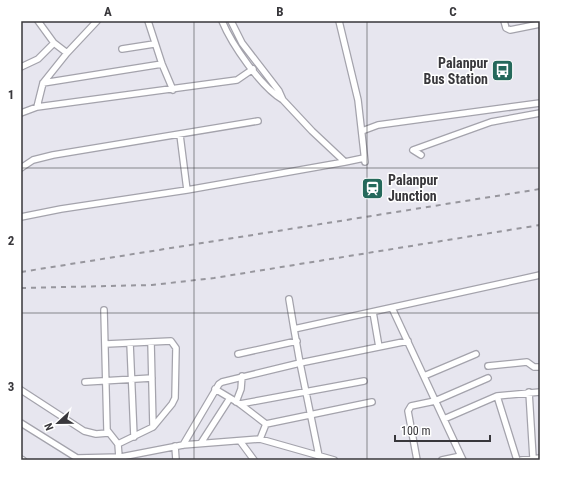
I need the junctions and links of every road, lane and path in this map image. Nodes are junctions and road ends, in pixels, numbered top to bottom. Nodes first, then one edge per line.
1 (38, 21) edge
2 (97, 21) edge
3 (148, 21) edge
4 (222, 21) edge
5 (231, 21) edge
6 (339, 21) edge
7 (504, 21) edge
8 (540, 24) edge
9 (54, 43) junction
10 (154, 44) junction
11 (122, 49) dead end
12 (67, 53) junction
13 (162, 64) junction
14 (21, 67) edge
15 (253, 69) junction
16 (44, 83) junction
17 (173, 90) junction
18 (283, 100) junction
19 (540, 103) edge
20 (37, 107) junction
21 (21, 113) edge
22 (540, 113) edge
23 (258, 121) dead end
24 (362, 131) junction
25 (180, 135) junction
26 (421, 155) dead end
27 (345, 162) junction
28 (21, 168) edge
29 (187, 190) junction
30 (21, 217) edge
31 (540, 275) edge
32 (289, 299) dead end
33 (392, 308) junction
34 (104, 310) dead end
35 (373, 312) junction
36 (294, 329) junction
37 (296, 341) junction
38 (408, 341) junction
39 (151, 342) junction
40 (130, 343) junction
41 (106, 344) junction
42 (379, 347) junction
43 (238, 354) dead end
44 (476, 354) dead end
45 (300, 363) junction
46 (488, 366) dead end
47 (540, 367) edge
48 (242, 376) junction
49 (424, 376) junction
50 (152, 378) junction
51 (488, 378) dead end
52 (132, 380) junction
53 (107, 381) junction
54 (364, 381) dead end
55 (85, 382) dead end
56 (216, 389) junction
57 (21, 390) edge
58 (307, 392) junction
59 (529, 392) junction
60 (540, 392) edge
61 (497, 396) junction
62 (230, 398) junction
63 (435, 401) junction
64 (372, 402) dead end
65 (238, 403) junction
66 (312, 414) junction
67 (444, 419) junction
68 (21, 423) edge
69 (266, 424) junction
70 (153, 427) junction
71 (108, 433) junction
72 (134, 437) junction
73 (260, 439) junction
74 (240, 440) junction
75 (201, 443) junction
76 (118, 444) junction
77 (183, 444) junction
78 (175, 446) junction
79 (319, 457) edge
80 (120, 458) edge
81 (462, 458) edge
82 (533, 458) junction
83 (540, 458) edge
84 (77, 459) edge
85 (251, 459) edge
86 (176, 460) edge
87 (334, 460) edge
88 (417, 460) edge
89 (442, 460) edge
90 (517, 460) edge
91 (521, 460) edge

1 - 9 street
2 - 12 street
3 - 10 street
4 - 15 street
5 - 18 street
6 - 24 street
7 - 8 street
9 - 12 street
9 - 14 street
10 - 11 street
10 - 13 street
12 - 16 street
13 - 16 street
13 - 17 street
15 - 17 street
15 - 18 street
16 - 20 street
17 - 20 street
18 - 27 street
19 - 24 street
20 - 21 street
22 - 26 street
23 - 25 street
24 - 27 street
25 - 28 street
25 - 29 street
27 - 29 street
29 - 30 street
31 - 33 street
32 - 36 street
33 - 35 street
33 - 38 street
34 - 41 street
35 - 36 street
35 - 42 street
36 - 37 street
37 - 43 street
37 - 45 street
38 - 42 street
38 - 49 street
39 - 40 street
39 - 50 street
39 - 70 street
40 - 41 street
40 - 52 street
41 - 53 street
42 - 45 street
44 - 49 street
45 - 48 street
45 - 58 street
46 - 47 street
48 - 56 street
48 - 65 street
49 - 63 street
50 - 52 street
50 - 70 street
51 - 63 street
52 - 53 street
52 - 72 street
53 - 55 street
53 - 71 street
54 - 58 street
56 - 62 street
56 - 77 street
57 - 71 street
58 - 65 street
58 - 66 street
59 - 60 street
59 - 61 street
59 - 82 street
61 - 67 street
61 - 90 street
62 - 65 street
62 - 75 street
63 - 67 street
63 - 88 street
64 - 66 street
65 - 69 street
66 - 69 street
66 - 79 street
67 - 81 street
68 - 84 street
69 - 73 street
70 - 72 street
71 - 76 street
72 - 76 street
73 - 74 street
73 - 79 street
74 - 75 street
74 - 85 street
75 - 77 street
76 - 80 street
77 - 78 street
78 - 80 street
78 - 86 street
79 - 87 street
80 - 84 street
81 - 89 street
82 - 83 street
82 - 91 street

